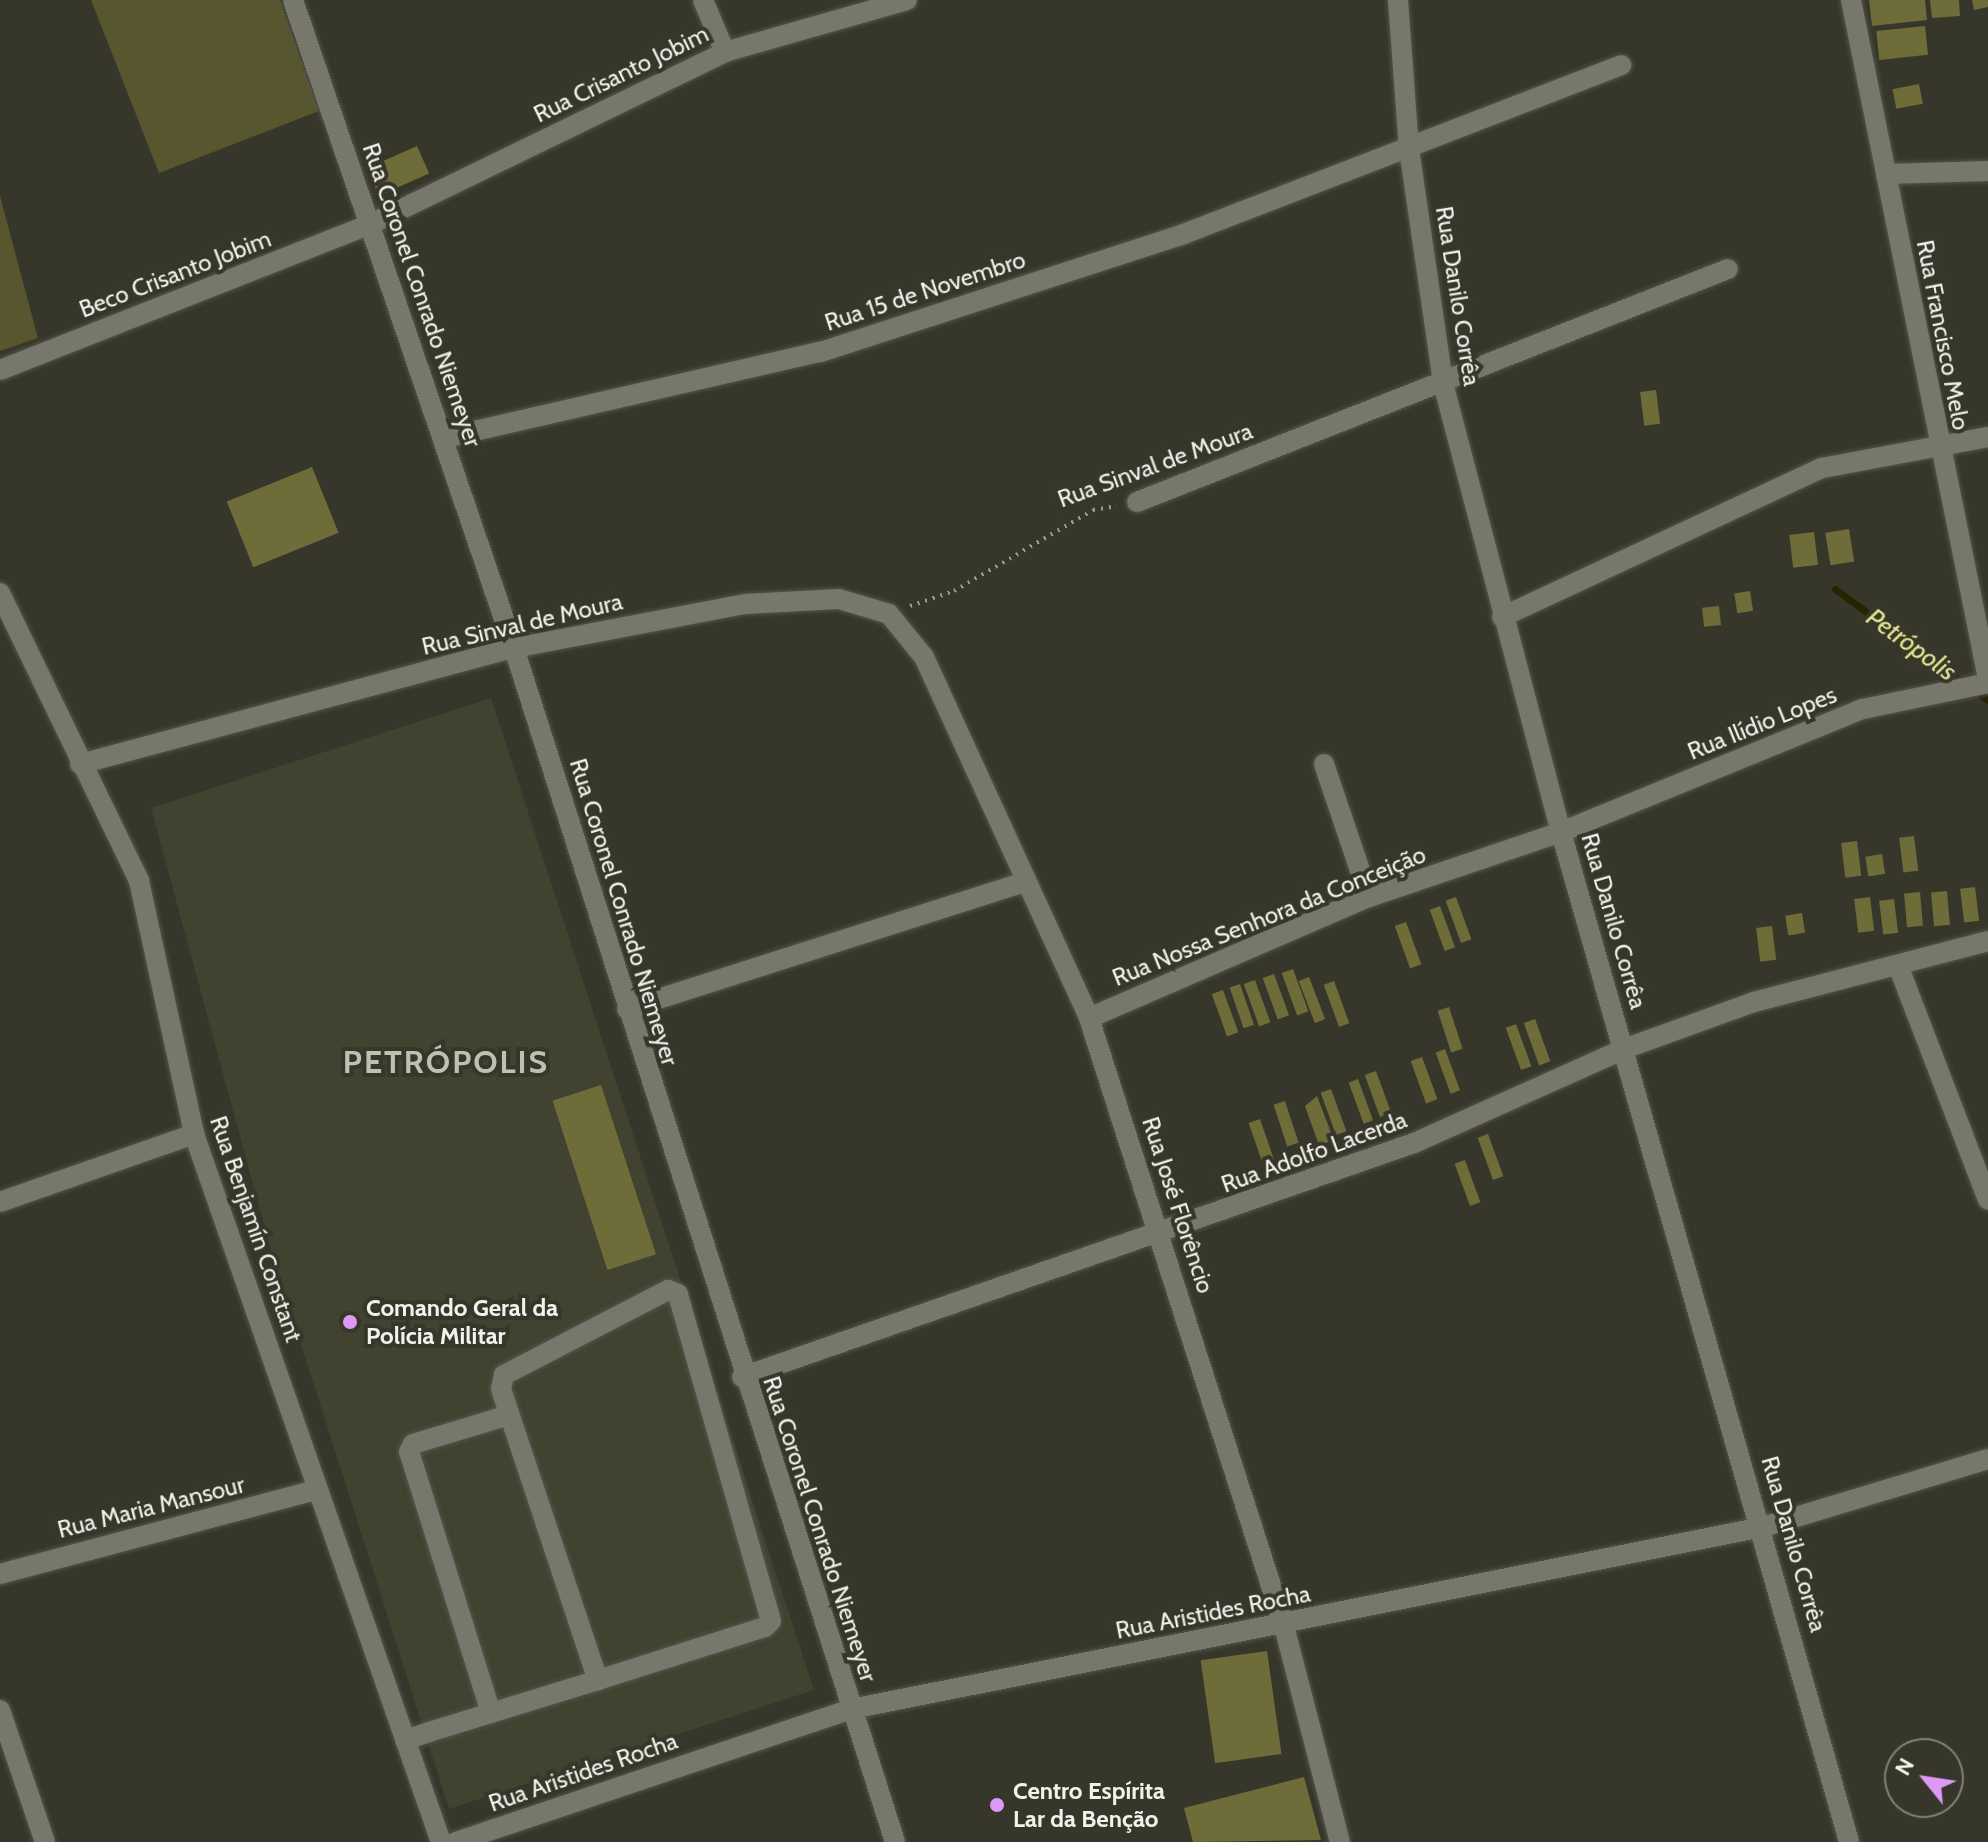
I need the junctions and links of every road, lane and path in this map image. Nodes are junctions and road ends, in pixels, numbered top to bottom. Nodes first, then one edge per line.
1 (293, 0) edge
2 (703, 0) edge
3 (907, 0) edge
4 (1398, 0) edge
5 (1851, 0) edge
6 (725, 52) junction
7 (1621, 65) dead end
8 (1409, 149) junction
9 (1988, 171) edge
10 (1886, 174) junction
11 (369, 225) junction
12 (1728, 269) dead end
13 (0, 370) edge
14 (1443, 383) junction
15 (1988, 437) edge
16 (444, 438) junction
17 (1936, 442) junction
18 (1137, 502) joint
19 (0, 593) edge
20 (889, 614) junction
21 (1502, 617) junction
22 (8, 637) edge
23 (514, 648) junction
24 (1988, 681) edge
25 (80, 764) junction
26 (1324, 764) dead end
27 (1561, 832) junction
28 (1026, 882) junction
29 (1369, 897) junction
30 (1988, 941) edge
31 (1899, 968) junction
32 (627, 1009) junction
33 (1089, 1018) junction
34 (1624, 1049) junction
35 (194, 1134) junction
36 (1988, 1200) edge
37 (0, 1202) edge
38 (1161, 1236) junction
39 (742, 1377) junction
40 (509, 1415) junction
41 (1988, 1459) edge
42 (315, 1490) junction
43 (1763, 1527) junction
44 (0, 1574) edge
45 (1284, 1626) junction
46 (598, 1680) junction
47 (852, 1709) junction
48 (0, 1710) edge
49 (491, 1713) junction
50 (405, 1740) junction
51 (45, 1842) edge
52 (441, 1842) edge
53 (456, 1842) edge
54 (895, 1842) edge
55 (1340, 1842) edge
56 (1849, 1842) edge

1 - 11 street, Rua Coronel Conrado Niemeyer
2 - 6 street
3 - 6 street, Rua Crisanto Jobim
4 - 8 street, Rua Danilo Corrêa
5 - 10 street, Rua Francisco Melo
6 - 11 street, Rua Crisanto Jobim
7 - 8 street, Rua 15 de Novembro
8 - 14 street, Rua Danilo Corrêa
8 - 16 street, Rua 15 de Novembro
9 - 10 street
10 - 17 street, Rua Francisco Melo
11 - 13 street, Beco Crisanto Jobim
11 - 16 street, Rua Coronel Conrado Niemeyer
12 - 14 street, Rua Sinval de Moura
14 - 18 street, Rua Sinval de Moura
14 - 21 street, Rua Danilo Corrêa
15 - 17 street
16 - 23 street, Rua Coronel Conrado Niemeyer
17 - 21 street
17 - 24 street, Rua Francisco Melo
18 - 20 path, Rua Sinval de Moura
19 - 22 street, Rua Benjamín Constant
20 - 23 street, Rua Sinval de Moura
20 - 28 street, Rua José Florêncio
21 - 27 street, Rua Danilo Corrêa
22 - 25 street, Rua Benjamín Constant
23 - 25 street, Rua Sinval de Moura
23 - 32 street, Rua Coronel Conrado Niemeyer
24 - 27 street, Rua Ilídio Lopes
25 - 35 street, Rua Benjamín Constant
26 - 29 street
27 - 29 street, Rua Nossa Senhora da Conceição
27 - 34 street, Rua Danilo Corrêa
28 - 32 street
28 - 33 street, Rua José Florêncio
29 - 33 street, Rua Nossa Senhora da Conceição
30 - 31 street, Rua Adolfo Lacerda
31 - 34 street, Rua Adolfo Lacerda
31 - 36 street
32 - 39 street, Rua Coronel Conrado Niemeyer
33 - 38 street, Rua José Florêncio
34 - 38 street, Rua Adolfo Lacerda
34 - 43 street, Rua Danilo Corrêa
35 - 37 street
35 - 42 street, Rua Benjamín Constant
38 - 39 street, Rua Adolfo Lacerda
38 - 45 street, Rua José Florêncio
39 - 47 street, Rua Coronel Conrado Niemeyer
40 - 46 street
40 - 46 street
40 - 49 street
41 - 43 street, Rua Aristides Rocha
42 - 44 street, Rua Maria Mansour
42 - 50 street, Rua Benjamín Constant
43 - 45 street, Rua Aristides Rocha
43 - 56 street, Rua Danilo Corrêa
45 - 47 street, Rua Aristides Rocha
45 - 55 street, Rua José Florêncio
46 - 49 street
47 - 53 street, Rua Aristides Rocha
47 - 54 street, Rua Coronel Conrado Niemeyer
48 - 51 street
49 - 50 street
50 - 52 street, Rua Benjamín Constant

